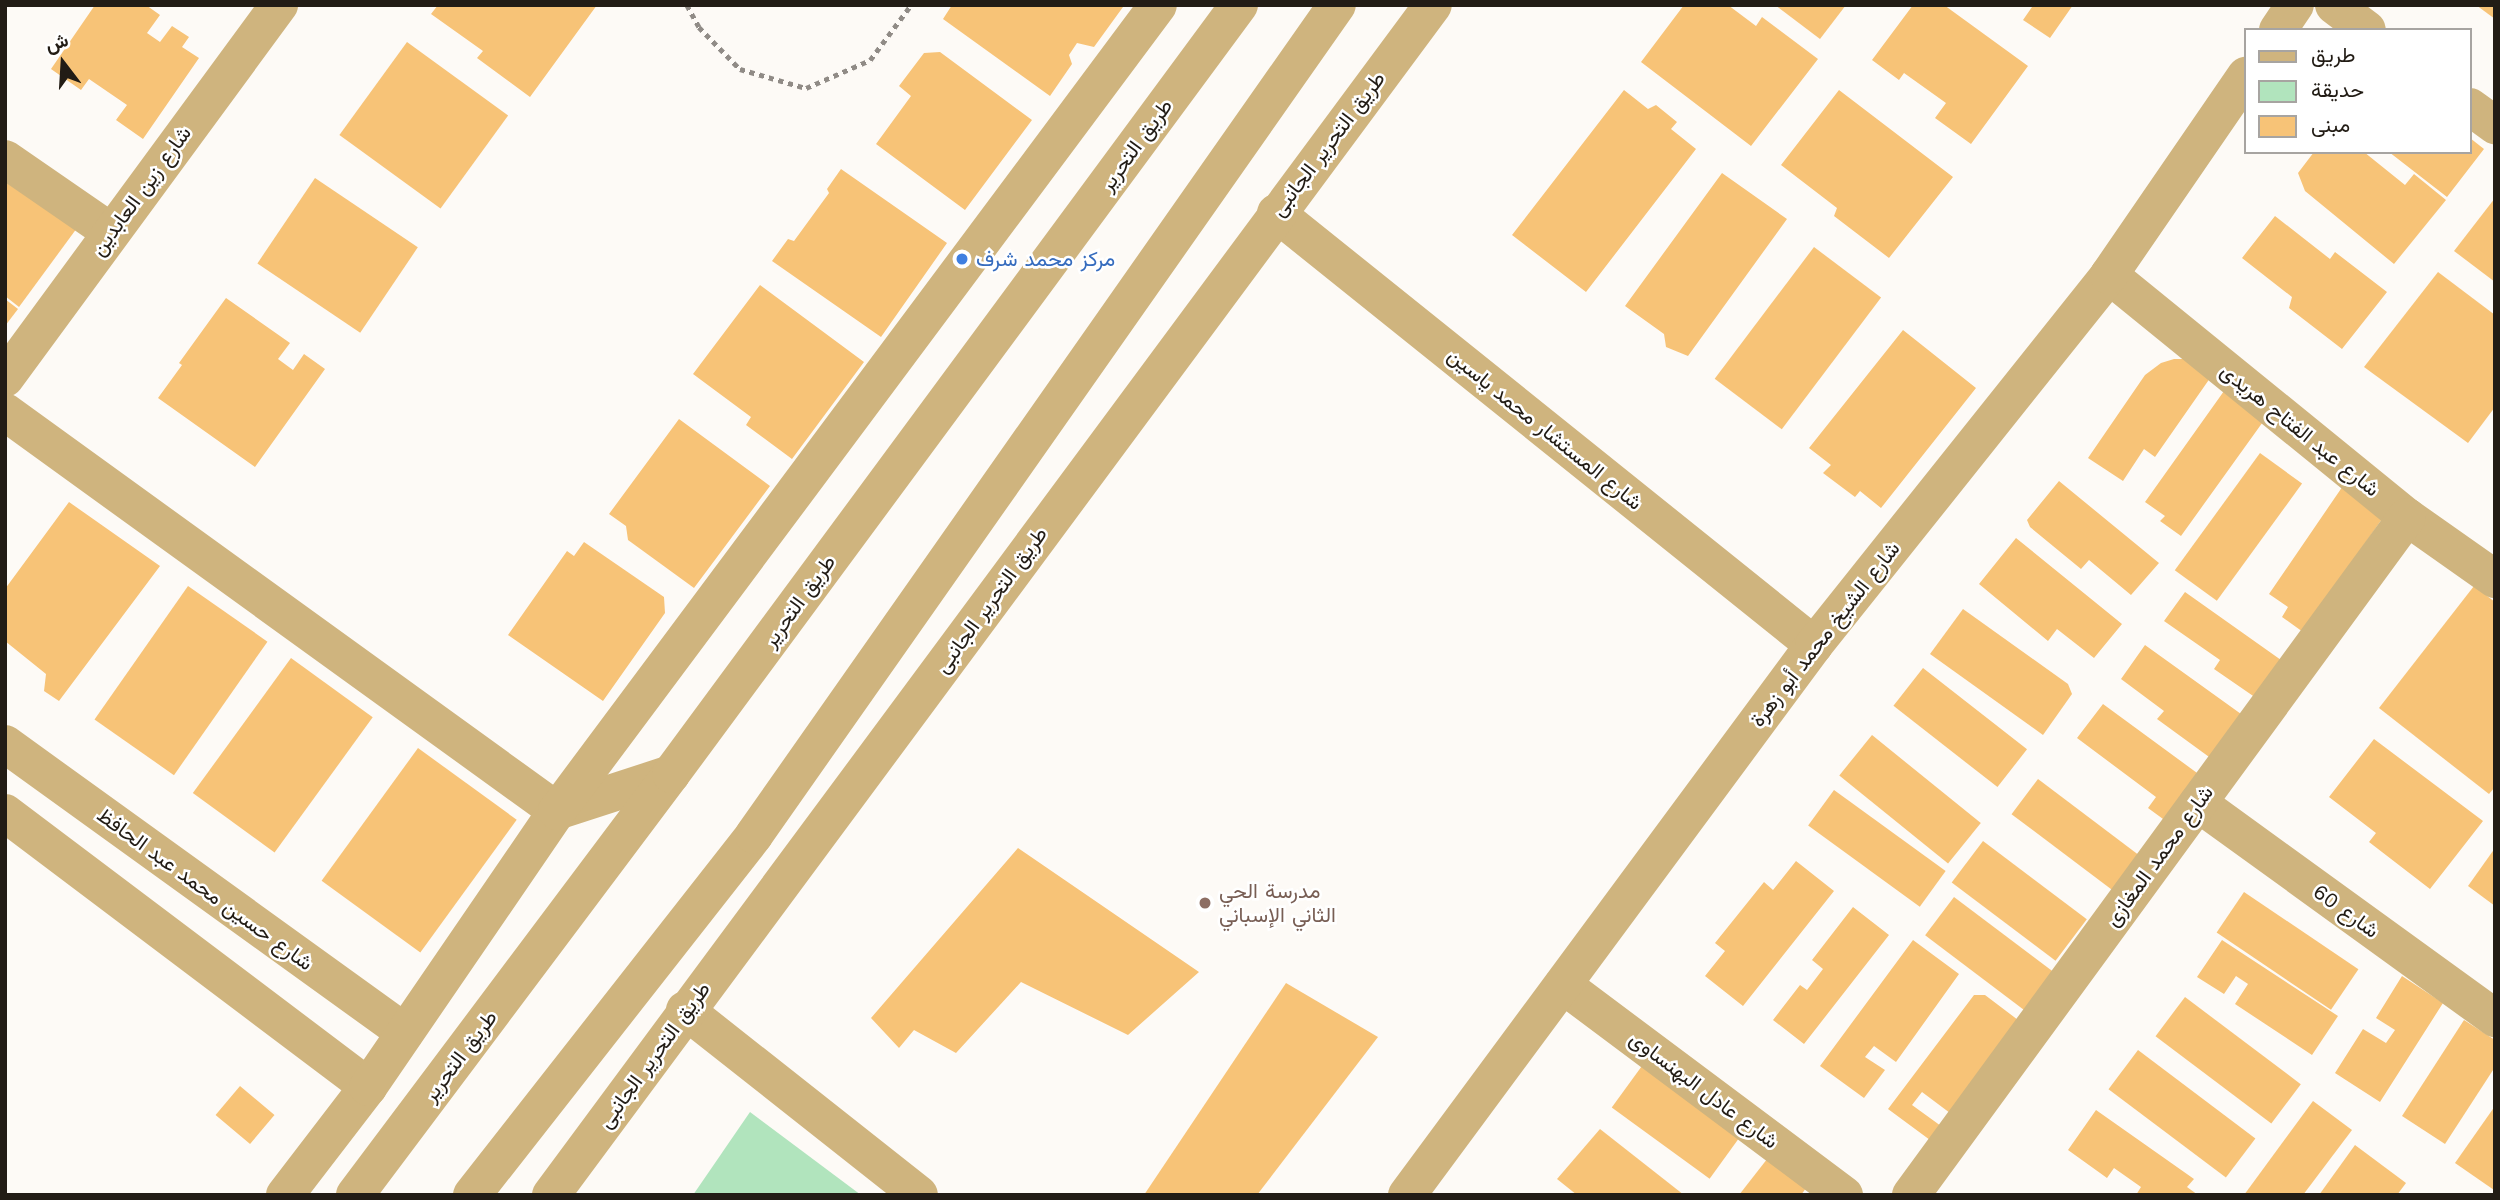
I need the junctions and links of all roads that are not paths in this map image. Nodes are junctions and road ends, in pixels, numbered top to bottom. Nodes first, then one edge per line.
1 (279, 5) edge
2 (1158, 5) edge
3 (1239, 5) edge
4 (1338, 5) edge
5 (1433, 5) edge
6 (2295, 5) edge
7 (2334, 5) edge
8 (2279, 28) edge
9 (2364, 28) edge
10 (2244, 79) edge
11 (2472, 108) edge
12 (2495, 125) edge
13 (5, 159) edge
14 (1276, 213) junction
15 (111, 232) junction
16 (2109, 275) junction
17 (5, 378) edge
18 (5, 412) edge
19 (2407, 517) junction
20 (2495, 579) edge
21 (1814, 645) junction
22 (5, 744) edge
23 (671, 774) junction
24 (2197, 803) junction
25 (557, 811) junction
26 (5, 813) edge
27 (754, 835) junction
28 (755, 920) junction
29 (1563, 985) junction
30 (685, 1010) junction
31 (2495, 1018) edge
32 (405, 1033) junction
33 (368, 1087) junction
34 (285, 1195) edge
35 (355, 1195) edge
36 (471, 1195) edge
37 (551, 1195) edge
38 (919, 1195) edge
39 (1407, 1195) edge
40 (1844, 1195) edge
41 (1911, 1195) edge

1 - 15 street, شارع زين العابدين
2 - 25 street
3 - 23 street, طريق التحرير
4 - 27 street
5 - 14 street, طريق التحرير الجانبى
6 - 8 street
7 - 9 street
10 - 16 street, شارع الشيخ محمد أبو زهرة
11 - 12 street
13 - 15 street
14 - 21 street, شارع المستشار محمد ياسين
14 - 28 street, طريق التحرير الجانبى
15 - 17 street, شارع زين العابدين
16 - 19 street, شارع عبد الفتاح هريدى
16 - 21 street, شارع الشيخ محمد أبو زهرة
18 - 25 street
19 - 20 street, شارع عبد الفتاح هريدى
19 - 24 street, شارع محمد المغازى
21 - 29 street, شارع الشيخ محمد أبو زهرة
22 - 32 street, شارع حسين محمد عبد الحافظ
23 - 25 street
23 - 35 street, طريق التحرير
24 - 31 street, شارع 60
24 - 41 street, شارع محمد المغازى
25 - 32 street
26 - 33 street
27 - 28 street
27 - 36 street
28 - 30 street, طريق التحرير الجانبى
29 - 39 street, شارع الشيخ محمد أبو زهرة
29 - 40 street, شارع عادل البهنساوى
30 - 37 street, طريق التحرير الجانبى
30 - 38 street
32 - 33 street
33 - 34 street

